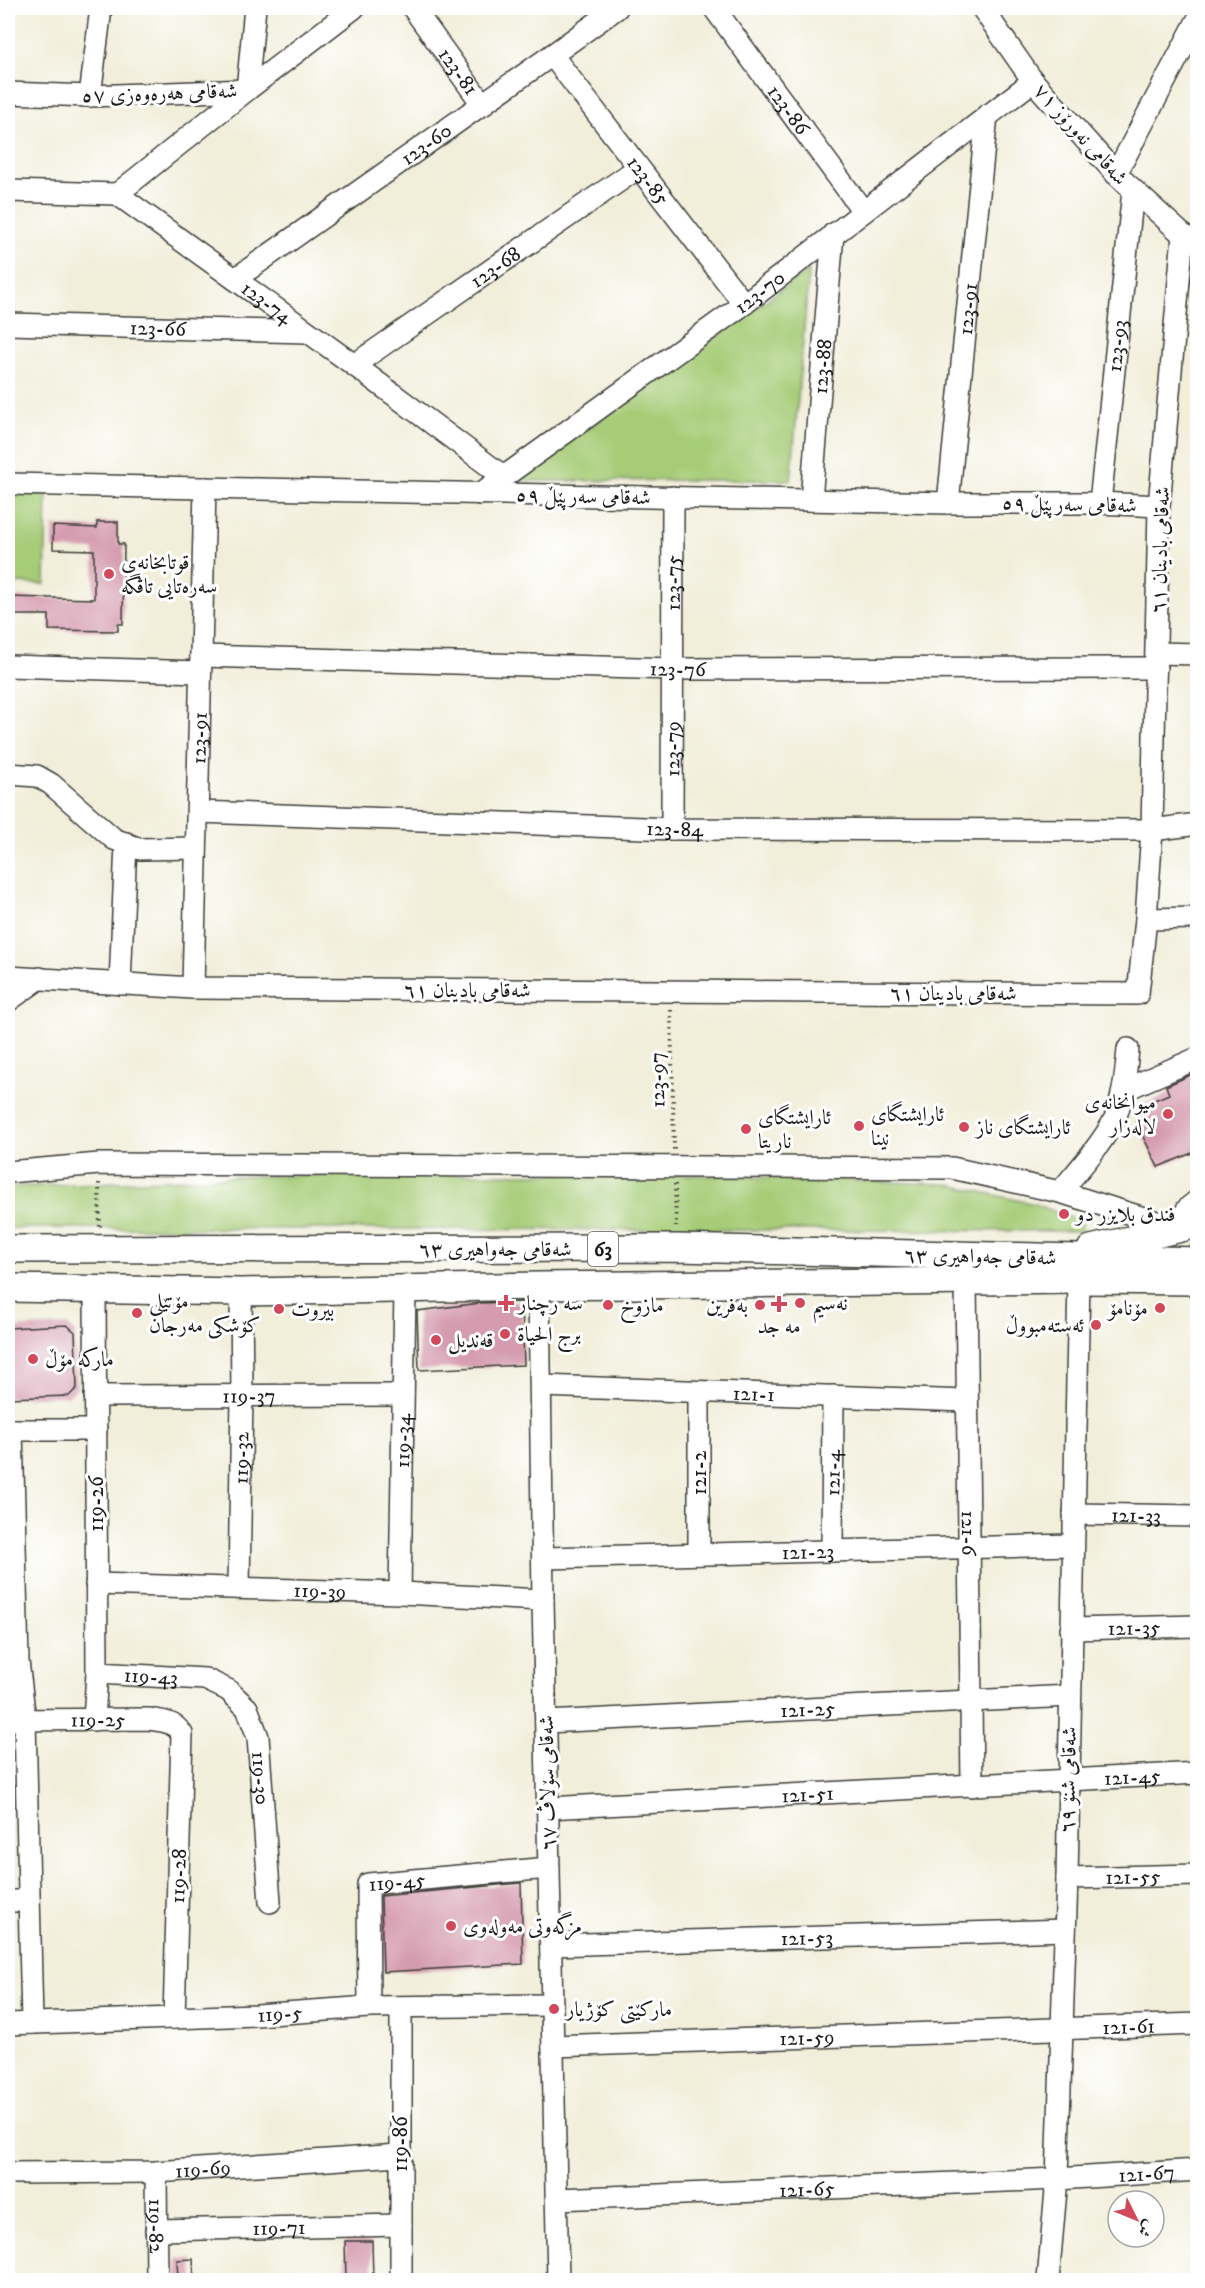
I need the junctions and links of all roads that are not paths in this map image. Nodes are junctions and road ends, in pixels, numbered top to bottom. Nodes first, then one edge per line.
1 (101, 8) edge
2 (255, 8) edge
3 (354, 8) edge
4 (413, 8) edge
5 (617, 8) edge
6 (714, 8) edge
7 (982, 8) edge
8 (1197, 20) edge
9 (552, 56) junction
10 (1033, 81) junction
11 (247, 90) junction
12 (8, 93) edge
13 (90, 96) junction
14 (483, 105) junction
15 (987, 115) junction
16 (638, 168) junction
17 (1116, 174) junction
18 (8, 190) edge
19 (1133, 191) junction
20 (117, 194) junction
21 (863, 211) junction
22 (833, 234) junction
23 (1190, 239) edge
24 (235, 279) junction
25 (744, 304) junction
26 (8, 324) edge
27 (308, 332) junction
28 (354, 365) junction
29 (504, 477) junction
30 (8, 484) edge
31 (206, 488) junction
32 (480, 494) junction
33 (674, 497) junction
34 (811, 500) junction
35 (948, 503) junction
36 (1100, 503) junction
37 (1159, 506) junction
38 (1197, 654) edge
39 (1156, 661) junction
40 (201, 664) junction
41 (8, 666) edge
42 (674, 669) junction
43 (8, 774) edge
44 (198, 812) junction
45 (1197, 824) edge
46 (672, 829) junction
47 (1152, 830) junction
48 (126, 843) junction
49 (196, 848) junction
50 (1197, 918) edge
51 (1146, 919) junction
52 (8, 977) edge
53 (40, 978) junction
54 (120, 984) junction
55 (193, 988) junction
56 (8, 1001) edge
57 (1128, 1049) dead end
58 (1197, 1058) edge
59 (1124, 1090) junction
60 (8, 1172) edge
61 (1060, 1192) junction
62 (1197, 1200) edge
63 (1187, 1226) edge
64 (8, 1249) edge
65 (1055, 1258) junction
66 (1197, 1261) edge
67 (1169, 1271) junction
68 (1079, 1280) junction
69 (966, 1281) junction
70 (1197, 1281) edge
71 (539, 1286) junction
72 (8, 1288) edge
73 (96, 1288) junction
74 (405, 1289) junction
75 (241, 1292) junction
76 (541, 1386) junction
77 (699, 1392) junction
78 (242, 1395) junction
79 (403, 1395) junction
80 (95, 1396) junction
81 (833, 1396) junction
82 (967, 1401) junction
83 (10, 1430) edge
84 (96, 1430) junction
85 (1074, 1514) junction
86 (1197, 1516) edge
87 (12, 1535) edge
88 (1073, 1545) junction
89 (969, 1547) junction
90 (832, 1551) junction
91 (699, 1554) junction
92 (544, 1558) junction
93 (12, 1573) edge
94 (96, 1584) junction
95 (239, 1588) junction
96 (400, 1593) junction
97 (543, 1600) junction
98 (1197, 1626) edge
99 (1071, 1629) junction
100 (13, 1661) edge
101 (97, 1673) junction
102 (205, 1680) joint
103 (1070, 1696) junction
104 (971, 1702) junction
105 (16, 1720) edge
106 (94, 1720) junction
107 (546, 1722) junction
108 (182, 1734) joint
109 (1197, 1773) edge
110 (1068, 1780) junction
111 (972, 1786) junction
112 (548, 1808) junction
113 (549, 1868) junction
114 (1197, 1875) edge
115 (1067, 1878) junction
116 (8, 1901) edge
117 (29, 1901) junction
118 (270, 1902) dead end
119 (1065, 1930) junction
120 (551, 1945) junction
121 (552, 2005) junction
122 (369, 2007) junction
123 (401, 2008) junction
124 (174, 2018) junction
125 (32, 2023) junction
126 (8, 2024) edge
127 (1197, 2024) edge
128 (1061, 2030) junction
129 (553, 2046) junction
130 (399, 2155) junction
131 (1197, 2170) edge
132 (156, 2172) junction
133 (8, 2173) edge
134 (1057, 2179) junction
135 (557, 2199) junction
136 (402, 2225) junction
137 (156, 2230) junction
138 (157, 2280) edge
139 (401, 2280) edge
140 (558, 2280) edge
141 (1048, 2280) edge

1 - 13 street
2 - 11 street
3 - 11 street, شەقامی هەرەوەزی ٥٧
4 - 14 street, 123-81
5 - 9 street, 123-60
6 - 21 street, 123-86
7 - 10 street, شەقامی نەورۆز ٧١
8 - 17 street
9 - 14 street, 123-60
9 - 16 street, 123-85
10 - 15 street, 123-70
10 - 17 street, شەقامی نەورۆز ٧١
11 - 13 street, شەقامی هەرەوەزی ٥٧
11 - 20 street
12 - 13 street, شەقامی هەرەوەزی ٥٧
14 - 24 street, 123-60
15 - 21 street, 123-70
15 - 35 street, 123-91
16 - 25 street, 123-85
16 - 28 street, 123-68
17 - 19 street, شەقامی نەورۆز ٧١
18 - 20 street
19 - 23 street, شەقامی نەورۆز ٧١
19 - 36 street, 123-93
20 - 24 street, 123-74
21 - 22 street, 123-70
22 - 25 street, 123-70
22 - 34 street, 123-88
23 - 37 street, شەقامی بادینان ٦١
24 - 27 street, 123-74
25 - 29 street, 123-70
26 - 27 street, 123-66
27 - 28 street, 123-74
28 - 29 street, 123-74
29 - 32 street, 123-70
30 - 31 street, شەقامی سەرپێڵ ٥٩
31 - 32 street, شەقامی سەرپێڵ ٥٩
31 - 40 street, 123-91
32 - 33 street, شەقامی سەرپێڵ ٥٩
33 - 34 street, شەقامی سەرپێڵ ٥٩
33 - 42 street, 123-75
34 - 35 street, شەقامی سەرپێڵ ٥٩
35 - 36 street, شەقامی سەرپێڵ ٥٩
36 - 37 street, شەقامی سەرپێڵ ٥٩
37 - 39 street, شەقامی بادینان ٦١
38 - 39 street, 123-76
39 - 42 street, 123-76
39 - 47 street, شەقامی بادینان ٦١
40 - 41 street, 123-76
40 - 42 street, 123-76
40 - 44 street, 123-91
42 - 46 street, 123-79
43 - 48 street
44 - 46 street, 123-84
44 - 49 street, 123-91
45 - 47 street, 123-84
46 - 47 street, 123-84
47 - 51 street, شەقامی بادینان ٦١
48 - 49 street
48 - 54 street
49 - 55 street, 123-91
50 - 51 street
51 - 55 street, شەقامی بادینان ٦١
52 - 53 street, شەقامی بادینان ٦١
53 - 54 street, شەقامی بادینان ٦١
53 - 56 street
54 - 55 street, شەقامی بادینان ٦١
57 - 59 street
58 - 59 street
59 - 61 street
60 - 61 street
61 - 63 street
62 - 63 street
63 - 65 main road
64 - 65 main road, شەقامی جەواهیری ٦٣ / 63
65 - 67 main road, شەقامی جەواهیری ٦٣ / 63
66 - 67 main road, شەقامی جەواهیری ٦٣ / 63
67 - 68 main road, شەقامی جەواهیری ٦٣ / 63
67 - 70 main road, شەقامی جەواهیری ٦٣ / 63
68 - 69 main road, شەقامی جەواهیری ٦٣ / 63
68 - 85 street, شەقامی شنۆ ٦٩
69 - 71 main road, شەقامی جەواهیری ٦٣ / 63
69 - 82 street, 121-6
71 - 74 main road, شەقامی جەواهیری ٦٣ / 63
71 - 76 street, شەقامی سۆلاڤ ٦٧
72 - 73 main road, شەقامی جەواهیری ٦٣ / 63
73 - 75 main road, شەقامی جەواهیری ٦٣ / 63
73 - 80 street, 119-26
74 - 75 main road, شەقامی جەواهیری ٦٣ / 63
74 - 79 street, 119-34
75 - 78 street, 119-32
76 - 77 street, 121-1
76 - 92 street, شەقامی سۆلاڤ ٦٧
77 - 81 street, 121-1
77 - 91 street, 121-2
78 - 79 street, 119-37
78 - 80 street, 119-37
78 - 95 street, 119-32
79 - 96 street, 119-34
80 - 84 street, 119-26
81 - 82 street, 121-1
81 - 90 street, 121-4
82 - 89 street, 121-6
83 - 84 street
83 - 87 street
84 - 94 street, 119-26
85 - 86 street, 121-33
85 - 88 street, شەقامی شنۆ ٦٩
87 - 93 street
88 - 89 street, 121-23
88 - 99 street, شەقامی شنۆ ٦٩
89 - 90 street, 121-23
89 - 104 street, 121-6
90 - 91 street, 121-23
91 - 92 street, 121-23
92 - 97 street, شەقامی سۆلاڤ ٦٧
93 - 100 street
94 - 95 street, 119-39
94 - 101 street, 119-26
95 - 96 street, 119-39
96 - 97 street, 119-39
97 - 107 street, شەقامی سۆلاڤ ٦٧
98 - 99 street, 121-35
99 - 103 street, شەقامی شنۆ ٦٩
100 - 105 street
101 - 102 street, 119-43
101 - 106 street, 119-26
102 - 118 street, 119-30
103 - 104 street, 121-25
103 - 110 street, شەقامی شنۆ ٦٩
104 - 107 street, 121-25
104 - 111 street, 121-6
105 - 106 street, 119-25
105 - 117 street
106 - 108 street, 119-25
107 - 112 street, شەقامی سۆلاڤ ٦٧
108 - 124 street, 119-28
109 - 110 street, 121-45
110 - 111 street, 121-51
110 - 115 street, شەقامی شنۆ ٦٩
111 - 112 street, 121-51
112 - 113 street, شەقامی سۆلاڤ ٦٧
113 - 120 street, شەقامی سۆلاڤ ٦٧
113 - 122 street, 119-45
114 - 115 street, 121-55
115 - 119 street, شەقامی شنۆ ٦٩
116 - 117 street
117 - 125 street
119 - 120 street, 121-53
119 - 128 street, شەقامی شنۆ ٦٩
120 - 121 street, شەقامی سۆلاڤ ٦٧
121 - 123 street, 119-5
121 - 129 street, شەقامی سۆلاڤ ٦٧
122 - 123 street, 119-5
122 - 124 street, 119-5
123 - 130 street, 119-86
124 - 125 street, 119-5
125 - 126 street, 119-5
127 - 128 street, 121-61
128 - 129 street, 121-59
128 - 134 street, شەقامی شنۆ ٦٩
129 - 135 street, شەقامی سۆلاڤ ٦٧
130 - 132 street, 119-69
130 - 136 street, 119-86
131 - 134 street, 121-67
132 - 133 street, 119-69
132 - 137 street, 119-82
134 - 135 street, 121-65
134 - 141 street, شەقامی شنۆ ٦٩
135 - 140 street, شەقامی سۆلاڤ ٦٧
136 - 137 street, 119-71
136 - 139 street, 119-86
137 - 138 street, 119-82

